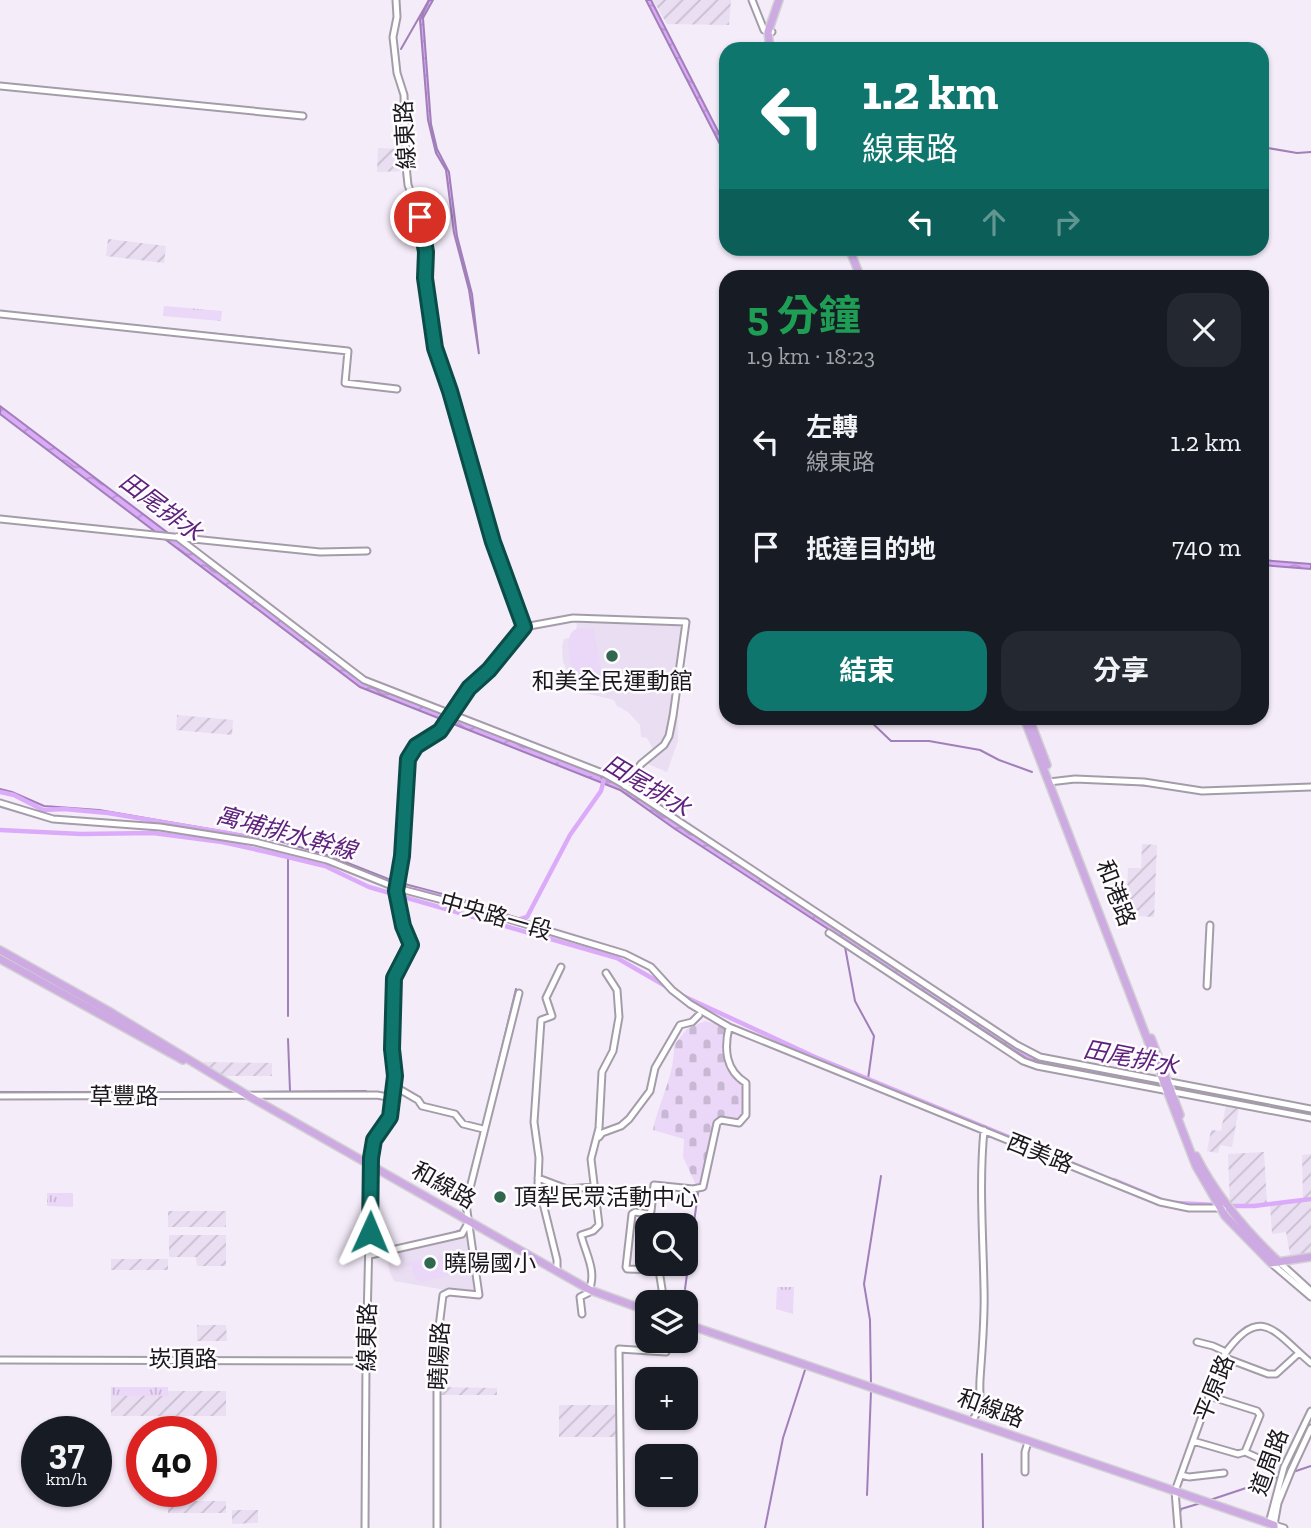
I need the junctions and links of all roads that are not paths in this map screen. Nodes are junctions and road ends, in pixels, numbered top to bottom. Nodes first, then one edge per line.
1 (396, 0) edge
2 (751, 0) edge
3 (780, 0) edge
4 (770, 32) junction
5 (771, 42) edge
6 (0, 86) edge
7 (303, 116) dead end
8 (0, 314) edge
9 (397, 389) dead end
10 (0, 519) edge
11 (177, 537) junction
12 (367, 551) dead end
13 (524, 627) junction
14 (452, 714) junction
15 (1029, 725) edge
16 (1051, 781) junction
17 (625, 786) junction
18 (1311, 787) edge
19 (0, 803) edge
20 (654, 805) junction
21 (650, 813) dead end
22 (397, 888) junction
23 (1210, 925) dead end
24 (829, 933) dead end
25 (0, 950) edge
26 (0, 959) edge
27 (561, 967) dead end
28 (606, 973) dead end
29 (1207, 986) dead end
30 (519, 993) dead end
31 (699, 1015) dead end
32 (729, 1027) junction
33 (1040, 1057) junction
34 (191, 1062) junction
35 (1037, 1066) junction
36 (1166, 1085) junction
37 (394, 1086) junction
38 (0, 1096) edge
39 (247, 1096) junction
40 (393, 1098) junction
41 (1311, 1109) edge
42 (1311, 1118) edge
43 (483, 1129) junction
44 (984, 1130) junction
45 (597, 1139) junction
46 (371, 1165) junction
47 (538, 1178) junction
48 (593, 1186) junction
49 (1223, 1206) junction
50 (468, 1222) junction
51 (370, 1255) junction
52 (1311, 1257) edge
53 (1275, 1263) junction
54 (557, 1271) junction
55 (590, 1290) junction
56 (662, 1290) edge
57 (1311, 1291) edge
58 (1311, 1297) edge
59 (635, 1306) edge
60 (582, 1314) dead end
61 (698, 1328) edge
62 (1197, 1342) dead end
63 (635, 1350) edge
64 (1299, 1353) junction
65 (1225, 1355) junction
66 (0, 1360) edge
67 (366, 1361) junction
68 (1311, 1363) edge
69 (1209, 1396) junction
70 (1311, 1410) edge
71 (972, 1421) junction
72 (1311, 1428) edge
73 (1194, 1441) junction
74 (1275, 1441) dead end
75 (1028, 1442) junction
76 (1245, 1452) junction
77 (1025, 1472) dead end
78 (1224, 1473) dead end
79 (1181, 1475) junction
80 (1175, 1491) junction
81 (1271, 1526) edge
82 (365, 1528) edge
83 (437, 1528) edge
84 (621, 1528) edge
85 (1178, 1528) edge
86 (1283, 1528) edge

1 - 13 street, 線東路
2 - 4 street
3 - 4 main road
4 - 5 main road
6 - 7 street
8 - 9 street
10 - 11 street
11 - 12 street
11 - 14 street
13 - 14 street, 線東路
13 - 17 street
14 - 17 street
14 - 22 street, 線東路
15 - 16 main road, 和港路
16 - 18 street
16 - 36 main road, 和港路
17 - 20 street
19 - 22 street, 中央路一段
20 - 21 street
20 - 33 street
22 - 32 street, 中央路一段
22 - 37 street, 線東路
23 - 29 street
24 - 35 street
25 - 34 main road, 和線路
26 - 34 main road, 和線路
27 - 47 street
28 - 45 street
30 - 43 street
31 - 45 street
32 - 44 street, 西美路
32 - 56 street
33 - 35 street
33 - 36 street
34 - 39 main road, 和線路
35 - 36 street
36 - 41 street
36 - 42 street
36 - 49 main road, 和港路
37 - 40 street, 線東路
37 - 43 street
38 - 39 street, 草豐路
39 - 40 street, 草豐路
39 - 46 main road, 和線路
40 - 46 street, 線東路
43 - 50 street
44 - 49 street, 西美路
44 - 71 street
45 - 48 street
46 - 50 main road, 和線路
46 - 51 street, 線東路
47 - 48 street
47 - 54 street
48 - 55 street
49 - 53 main road, 和港路
50 - 51 street
50 - 54 main road, 和線路
50 - 83 street, 曉陽路
51 - 67 street, 線東路
52 - 53 main road
53 - 57 street
53 - 58 street
54 - 55 main road, 和線路
55 - 59 main road, 和線路
55 - 60 street
61 - 71 main road, 和線路
62 - 65 street
63 - 84 street
64 - 65 street
64 - 65 street, 平原路
64 - 68 street, 平原路
65 - 69 street, 平原路
66 - 67 street, 崁頂路
67 - 82 street, 線東路
69 - 73 street, 平原路
69 - 76 street
70 - 81 street, 道周路
71 - 75 main road, 和線路
72 - 81 street, 道周路
73 - 76 street
73 - 79 street, 平原路
74 - 76 street
75 - 77 street
75 - 80 main road, 和線路
78 - 79 street
79 - 80 street, 平原路
80 - 81 main road, 和線路
80 - 85 street, 平原路
81 - 86 street, 和線路

